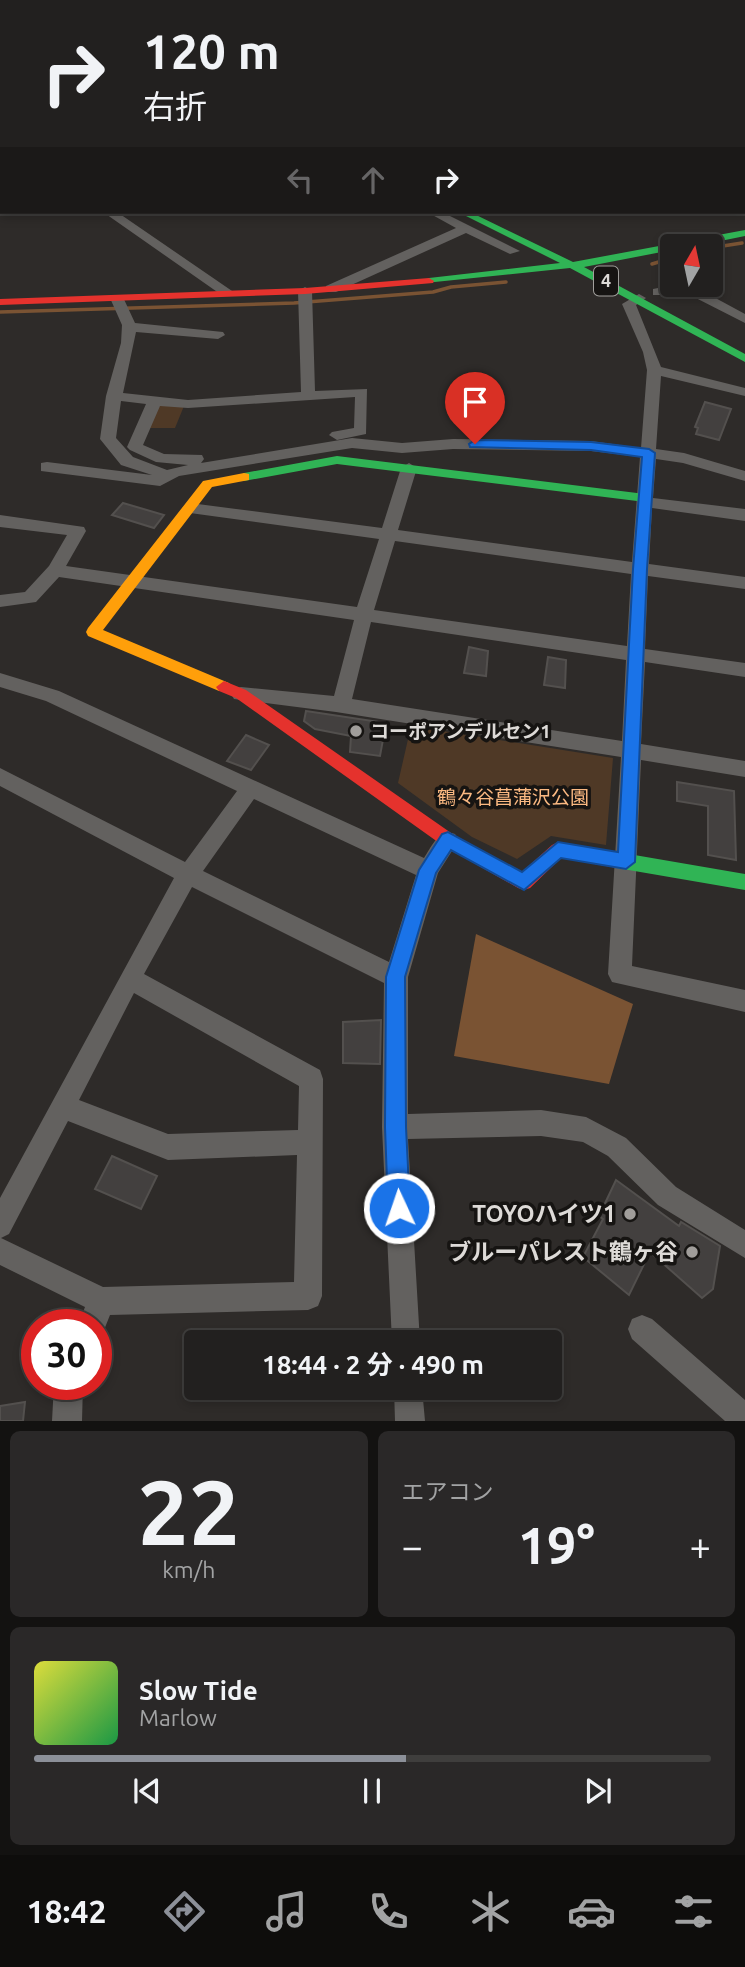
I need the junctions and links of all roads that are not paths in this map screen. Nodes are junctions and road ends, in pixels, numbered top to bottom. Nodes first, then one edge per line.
1 (112, 214) edge
2 (441, 214) edge
3 (497, 214) edge
4 (464, 220) edge
5 (745, 233) edge
6 (514, 251) dead end
7 (598, 262) junction
8 (573, 265) junction
9 (331, 289) junction
10 (658, 292) junction
11 (229, 293) junction
12 (639, 298) junction
13 (305, 299) junction
14 (0, 302) edge
15 (120, 305) junction
16 (745, 320) edge
17 (129, 327) junction
18 (724, 327) dead end
19 (218, 335) dead end
20 (745, 359) edge
21 (654, 370) junction
22 (745, 392) edge
23 (113, 396) junction
24 (308, 396) junction
25 (155, 401) junction
26 (649, 453) junction
27 (47, 467) dead end
28 (409, 468) junction
29 (168, 474) junction
30 (745, 476) edge
31 (645, 500) junction
32 (190, 508) junction
33 (745, 515) edge
34 (0, 521) edge
35 (391, 535) junction
36 (640, 569) junction
37 (55, 570) junction
38 (132, 580) junction
39 (745, 583) edge
40 (0, 601) edge
41 (364, 614) junction
42 (636, 654) junction
43 (745, 670) edge
44 (0, 680) edge
45 (241, 694) junction
46 (341, 705) junction
47 (631, 751) junction
48 (745, 769) edge
49 (0, 776) edge
50 (249, 790) junction
51 (448, 840) junction
52 (626, 862) junction
53 (428, 870) junction
54 (188, 874) junction
55 (745, 881) edge
56 (396, 977) junction
57 (131, 979) junction
58 (745, 1001) edge
59 (63, 1106) junction
60 (395, 1127) junction
61 (311, 1142) junction
62 (0, 1225) edge
63 (745, 1245) edge
64 (0, 1251) edge
65 (91, 1309) edge
66 (112, 1312) edge
67 (642, 1329) dead end
68 (405, 1330) edge
69 (68, 1400) edge
70 (409, 1400) edge
71 (745, 1419) edge
72 (67, 1421) edge
73 (410, 1421) edge

1 - 11 street
2 - 4 street
3 - 7 main road, 4
4 - 6 street
4 - 8 main road, 4
4 - 9 street
5 - 7 main road
7 - 8 main road
7 - 10 main road, 4
8 - 9 main road
8 - 12 main road, 4
9 - 13 main road
10 - 16 street
10 - 18 main road, 4
11 - 13 main road
11 - 15 main road
12 - 20 main road, 4
12 - 21 street
13 - 24 street
14 - 15 main road
15 - 17 street
17 - 19 street
17 - 23 street
21 - 22 street
21 - 26 street
23 - 25 street
23 - 29 street
24 - 25 street
24 - 25 street
26 - 29 street
26 - 30 street
26 - 31 street
27 - 29 street
28 - 31 main road
28 - 32 main road
28 - 35 street
31 - 33 street
31 - 36 street
32 - 35 street
32 - 38 main road
34 - 37 street
35 - 36 street
35 - 41 street
36 - 39 street
36 - 42 street
37 - 38 street
37 - 40 street
38 - 41 street
38 - 45 main road
41 - 42 street
41 - 46 street
42 - 43 street
42 - 47 street
44 - 50 street
45 - 46 street
45 - 51 main road
46 - 47 street
47 - 48 street
47 - 52 street
49 - 54 street
50 - 53 street
50 - 54 street
51 - 52 main road
51 - 53 street
52 - 55 main road
52 - 58 street
53 - 56 street
54 - 56 street
54 - 57 street
56 - 60 street
57 - 59 street
57 - 61 street
59 - 61 street
59 - 62 street
60 - 63 street
60 - 68 street
61 - 66 street
64 - 65 street
67 - 71 street
69 - 72 street
70 - 73 street

